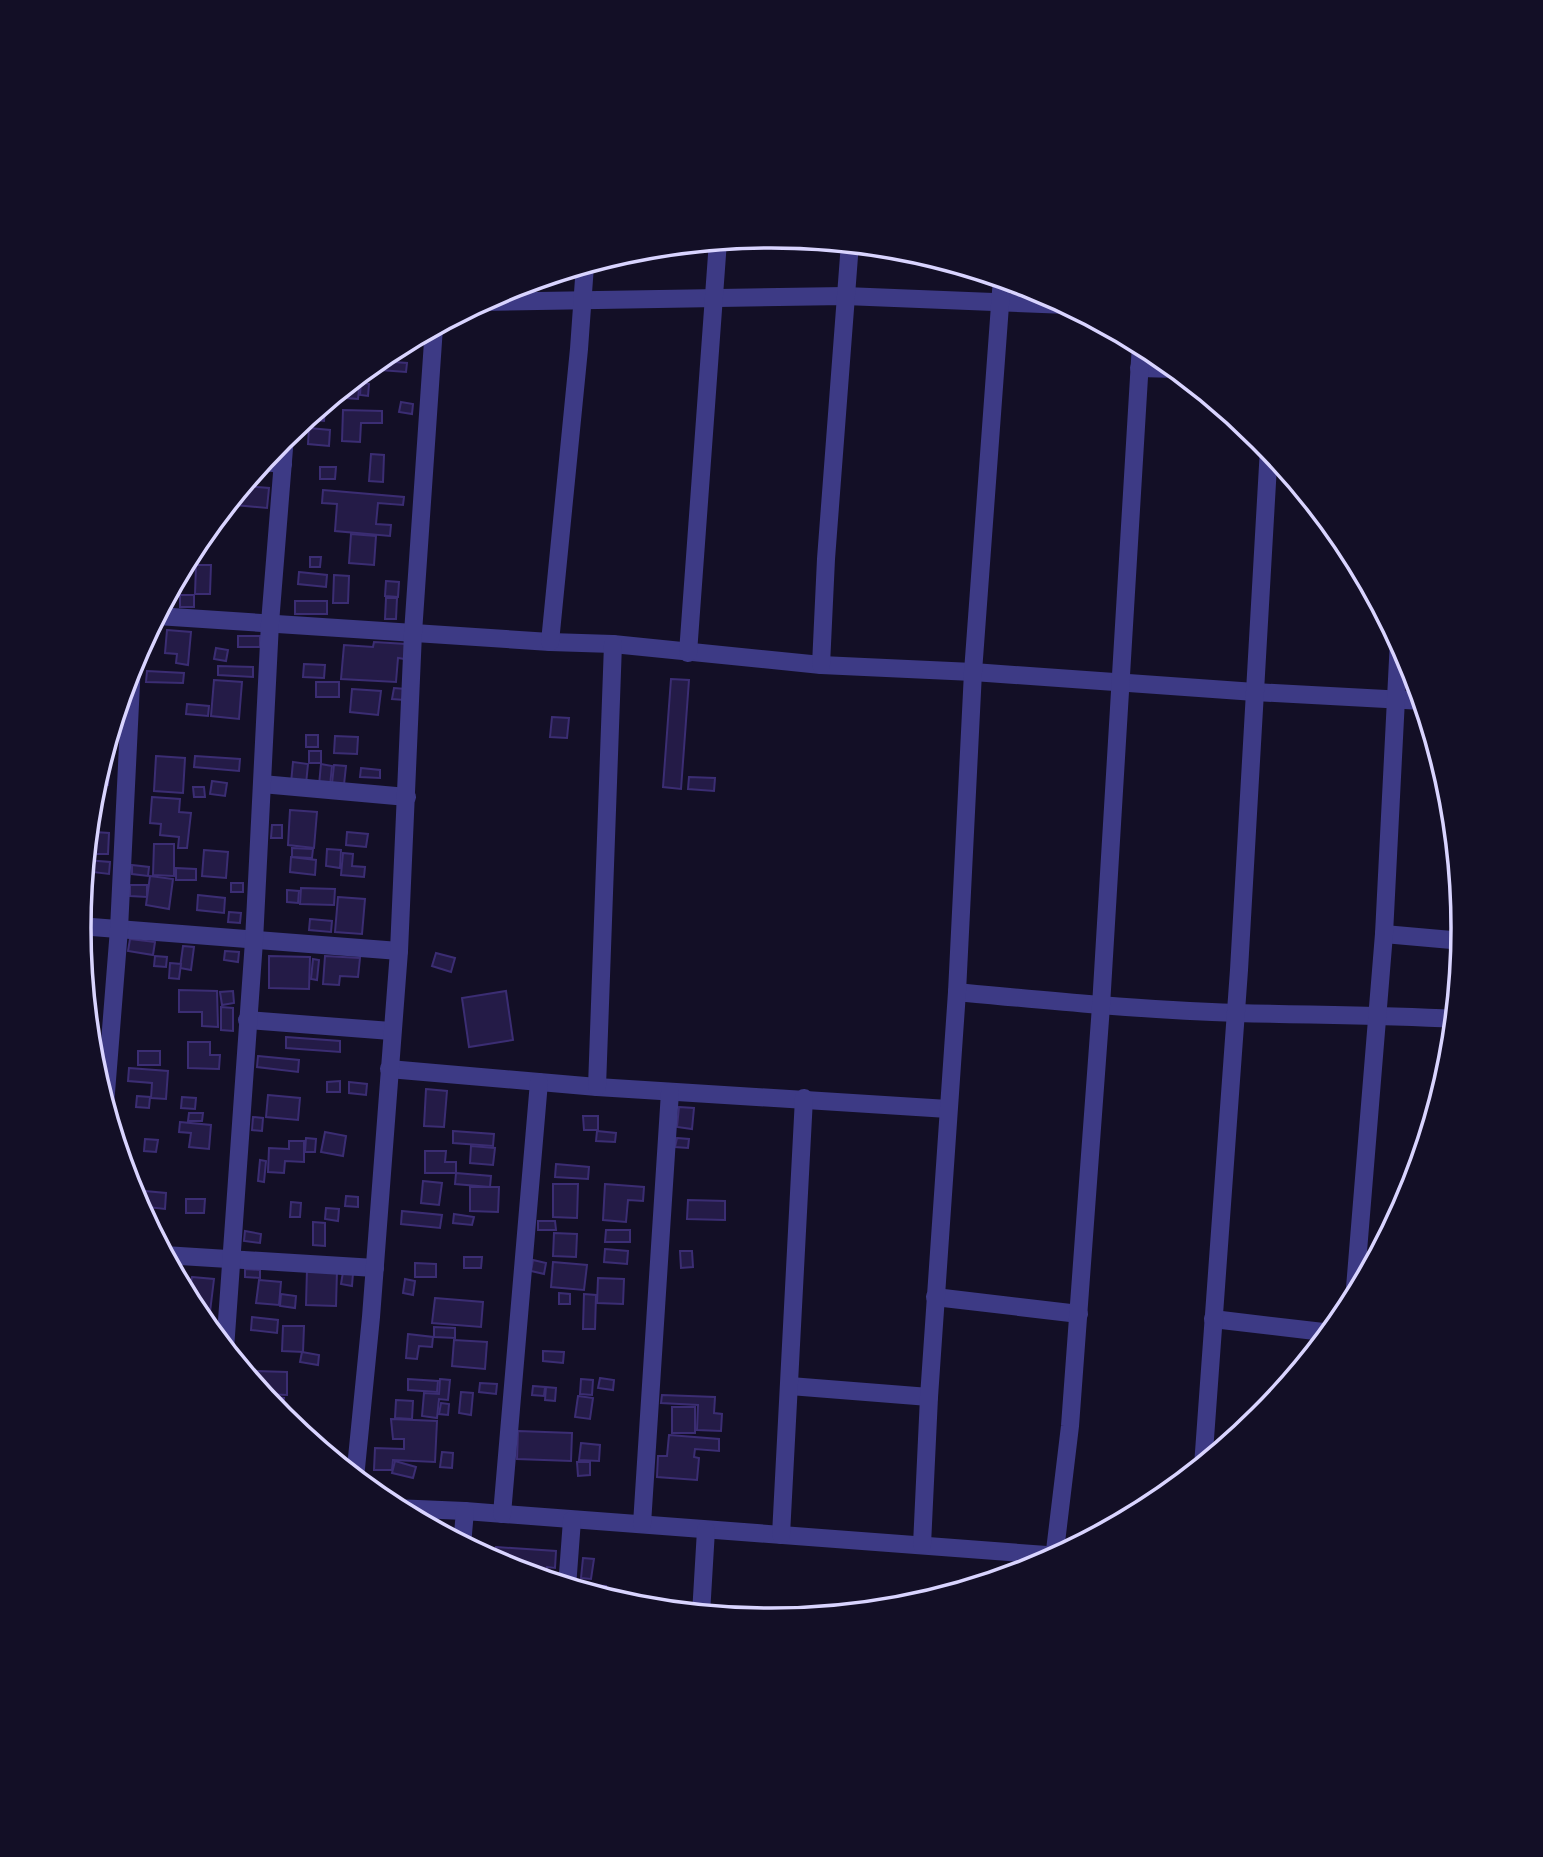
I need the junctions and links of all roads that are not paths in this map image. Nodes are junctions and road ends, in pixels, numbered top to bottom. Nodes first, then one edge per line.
1 (717, 250) edge
2 (849, 253) edge
3 (584, 274) edge
4 (1001, 288) edge
5 (845, 296) junction
6 (712, 298) junction
7 (582, 301) junction
8 (507, 302) edge
9 (1000, 303) junction
10 (1041, 304) edge
11 (433, 338) edge
12 (1140, 357) edge
13 (1139, 368) junction
14 (1158, 368) edge
15 (284, 454) edge
16 (275, 463) edge
17 (283, 464) junction
18 (1268, 464) edge
19 (167, 617) edge
20 (270, 624) junction
21 (413, 633) junction
22 (550, 642) junction
23 (613, 644) junction
24 (688, 653) junction
25 (1397, 662) edge
26 (821, 665) junction
27 (974, 672) junction
28 (1120, 683) junction
29 (1255, 692) junction
30 (1395, 699) junction
31 (1412, 700) edge
32 (130, 701) edge
33 (262, 784) junction
34 (407, 797) junction
35 (91, 927) edge
36 (120, 929) junction
37 (1384, 934) junction
38 (1452, 940) edge
39 (254, 941) junction
40 (399, 951) junction
41 (957, 992) junction
42 (1101, 1006) junction
43 (1237, 1013) junction
44 (1377, 1014) junction
45 (1446, 1018) edge
46 (247, 1020) junction
47 (391, 1031) junction
48 (101, 1040) edge
49 (389, 1069) junction
50 (539, 1082) junction
51 (597, 1087) junction
52 (670, 1092) junction
53 (804, 1098) junction
54 (947, 1109) junction
55 (175, 1256) edge
56 (232, 1259) junction
57 (375, 1268) junction
58 (1356, 1277) edge
59 (936, 1297) junction
60 (1079, 1314) junction
61 (1213, 1319) junction
62 (1319, 1332) edge
63 (226, 1335) edge
64 (790, 1386) junction
65 (929, 1397) junction
66 (1204, 1453) edge
67 (356, 1467) edge
68 (417, 1509) edge
69 (465, 1511) junction
70 (502, 1514) junction
71 (572, 1520) junction
72 (642, 1524) junction
73 (706, 1530) junction
74 (463, 1535) edge
75 (781, 1535) junction
76 (922, 1545) junction
77 (1057, 1546) edge
78 (1036, 1555) edge
79 (568, 1578) edge
80 (702, 1605) edge

1 - 6 street
2 - 5 street
3 - 7 street
4 - 9 street
5 - 6 street
5 - 9 street
5 - 26 street
6 - 7 street
6 - 24 street
7 - 8 street
7 - 22 street
9 - 10 street
9 - 27 street
11 - 21 street
12 - 13 street
13 - 14 street
13 - 28 street
15 - 17 street
16 - 17 street
17 - 20 street
18 - 29 street
19 - 20 street
20 - 21 street
20 - 33 street
21 - 22 street
21 - 34 street
22 - 23 street
23 - 24 street
23 - 51 street
24 - 26 street
25 - 30 street
26 - 27 street
27 - 28 street
27 - 41 street
28 - 29 street
28 - 42 street
29 - 30 street
29 - 43 street
30 - 31 street
30 - 37 street
32 - 36 street
33 - 34 street
33 - 39 street
34 - 40 street
35 - 36 street
36 - 39 street
36 - 48 street
37 - 38 street
37 - 44 street
39 - 40 street
39 - 46 street
40 - 47 street
41 - 42 street
41 - 54 street
42 - 43 street
42 - 60 street
43 - 44 street
43 - 61 street
44 - 45 street
44 - 58 street
46 - 47 street
46 - 56 street
47 - 49 street
49 - 50 street
49 - 57 street
50 - 51 street
50 - 70 street
51 - 52 street
52 - 53 street
52 - 72 street
53 - 54 street
53 - 64 street
54 - 59 street
55 - 56 street
56 - 57 street
56 - 63 street
57 - 67 street
59 - 60 street
59 - 65 street
60 - 77 street
61 - 62 street
61 - 66 street
64 - 65 street
64 - 75 street
65 - 76 street
68 - 69 street
69 - 70 street
69 - 74 street
70 - 71 street
71 - 72 street
71 - 79 street
72 - 73 street
73 - 75 street
73 - 80 street
75 - 76 street
76 - 78 street

